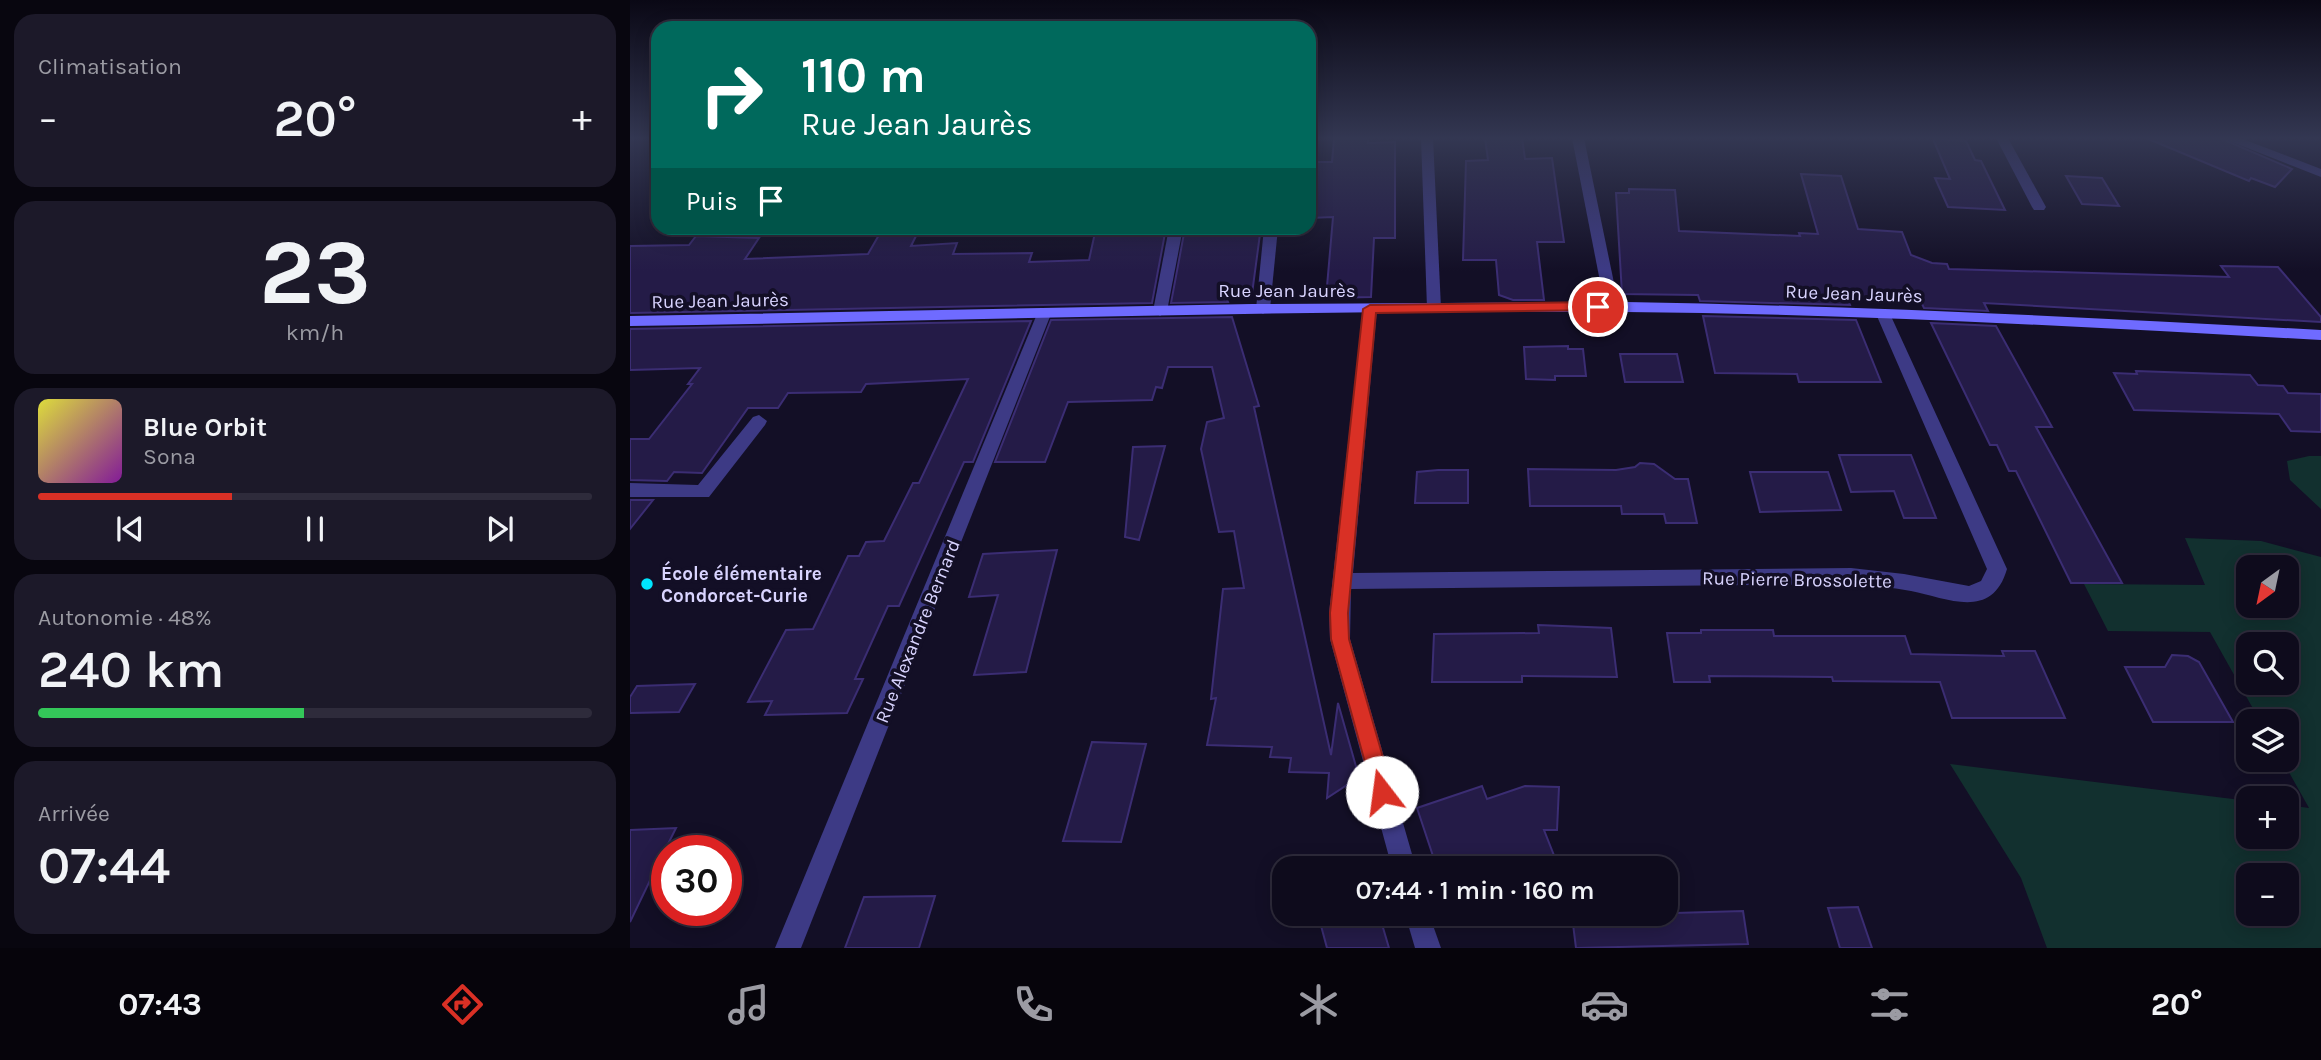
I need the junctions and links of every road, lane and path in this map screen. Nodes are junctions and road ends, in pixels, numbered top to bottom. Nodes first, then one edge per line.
1 (1429, 182) edge
2 (1586, 182) edge
3 (2026, 182) edge
4 (2039, 207) dead end
5 (1175, 235) edge
6 (1270, 235) edge
7 (1612, 307) junction
8 (1434, 308) junction
9 (1263, 309) junction
10 (1370, 309) junction
11 (1160, 311) junction
12 (1044, 314) junction
13 (1883, 314) junction
14 (630, 321) edge
15 (2321, 335) edge
16 (759, 421) dead end
17 (630, 491) edge
18 (1344, 581) junction
19 (1401, 856) edge
20 (1421, 926) edge
21 (788, 948) edge
22 (1428, 948) edge

1 - 8 street
2 - 7 street
3 - 4 street
5 - 11 street
6 - 9 street
7 - 8 street, Rue Jean Jaurès
7 - 13 street, Rue Jean Jaurès
8 - 10 street, Rue Jean Jaurès
9 - 10 street, Rue Jean Jaurès
9 - 11 street, Rue Jean Jaurès
10 - 18 street
11 - 12 street, Rue Jean Jaurès
12 - 14 street, Rue Jean Jaurès
12 - 21 street, Rue Alexandre Bernard
13 - 15 street, Rue Jean Jaurès
13 - 18 street, Rue Pierre Brossolette
16 - 17 street
18 - 19 street
20 - 22 street

